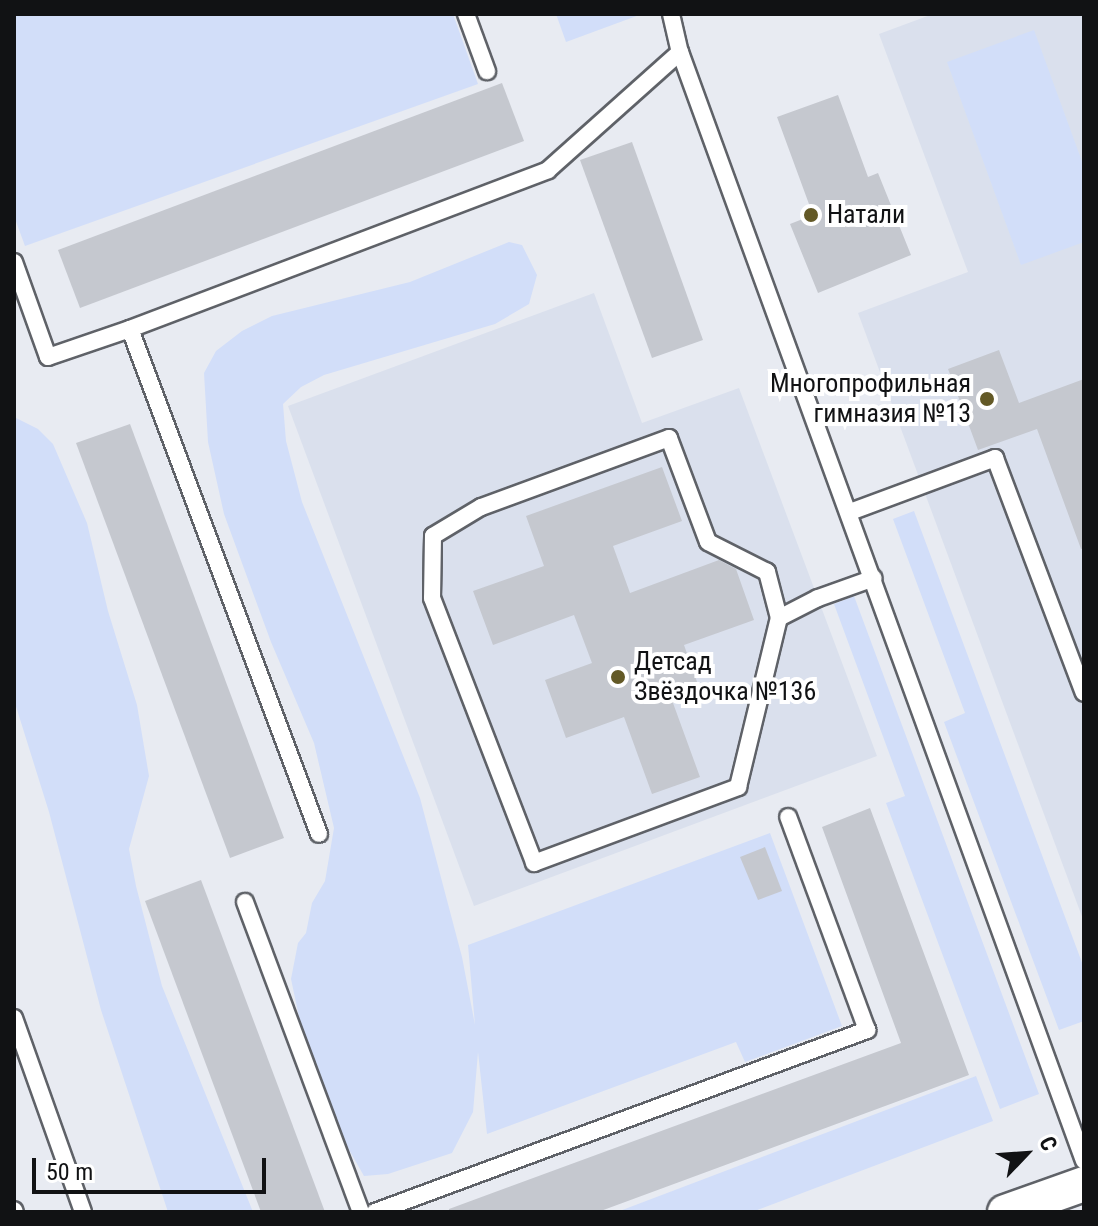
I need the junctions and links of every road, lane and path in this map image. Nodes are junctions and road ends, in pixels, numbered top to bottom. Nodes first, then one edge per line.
1 (466, 14) edge
2 (671, 14) edge
3 (680, 52) junction
4 (487, 71) dead end
5 (14, 262) edge
6 (130, 329) junction
7 (850, 512) junction
8 (874, 578) junction
9 (779, 618) junction
10 (1080, 664) edge
11 (1084, 693) edge
12 (788, 817) dead end
13 (319, 834) dead end
14 (245, 902) dead end
15 (14, 1018) edge
16 (1084, 1161) edge
17 (1084, 1184) edge
18 (83, 1212) edge
19 (361, 1212) edge
20 (375, 1212) edge
21 (1005, 1212) edge

1 - 4 lane
2 - 3 lane
3 - 6 lane
3 - 7 lane
5 - 6 lane
6 - 13 lane
7 - 8 lane
7 - 10 lane
8 - 9 lane
8 - 16 lane
9 - 9 lane
10 - 11 lane
12 - 20 lane
14 - 19 lane
15 - 18 lane
17 - 21 street

